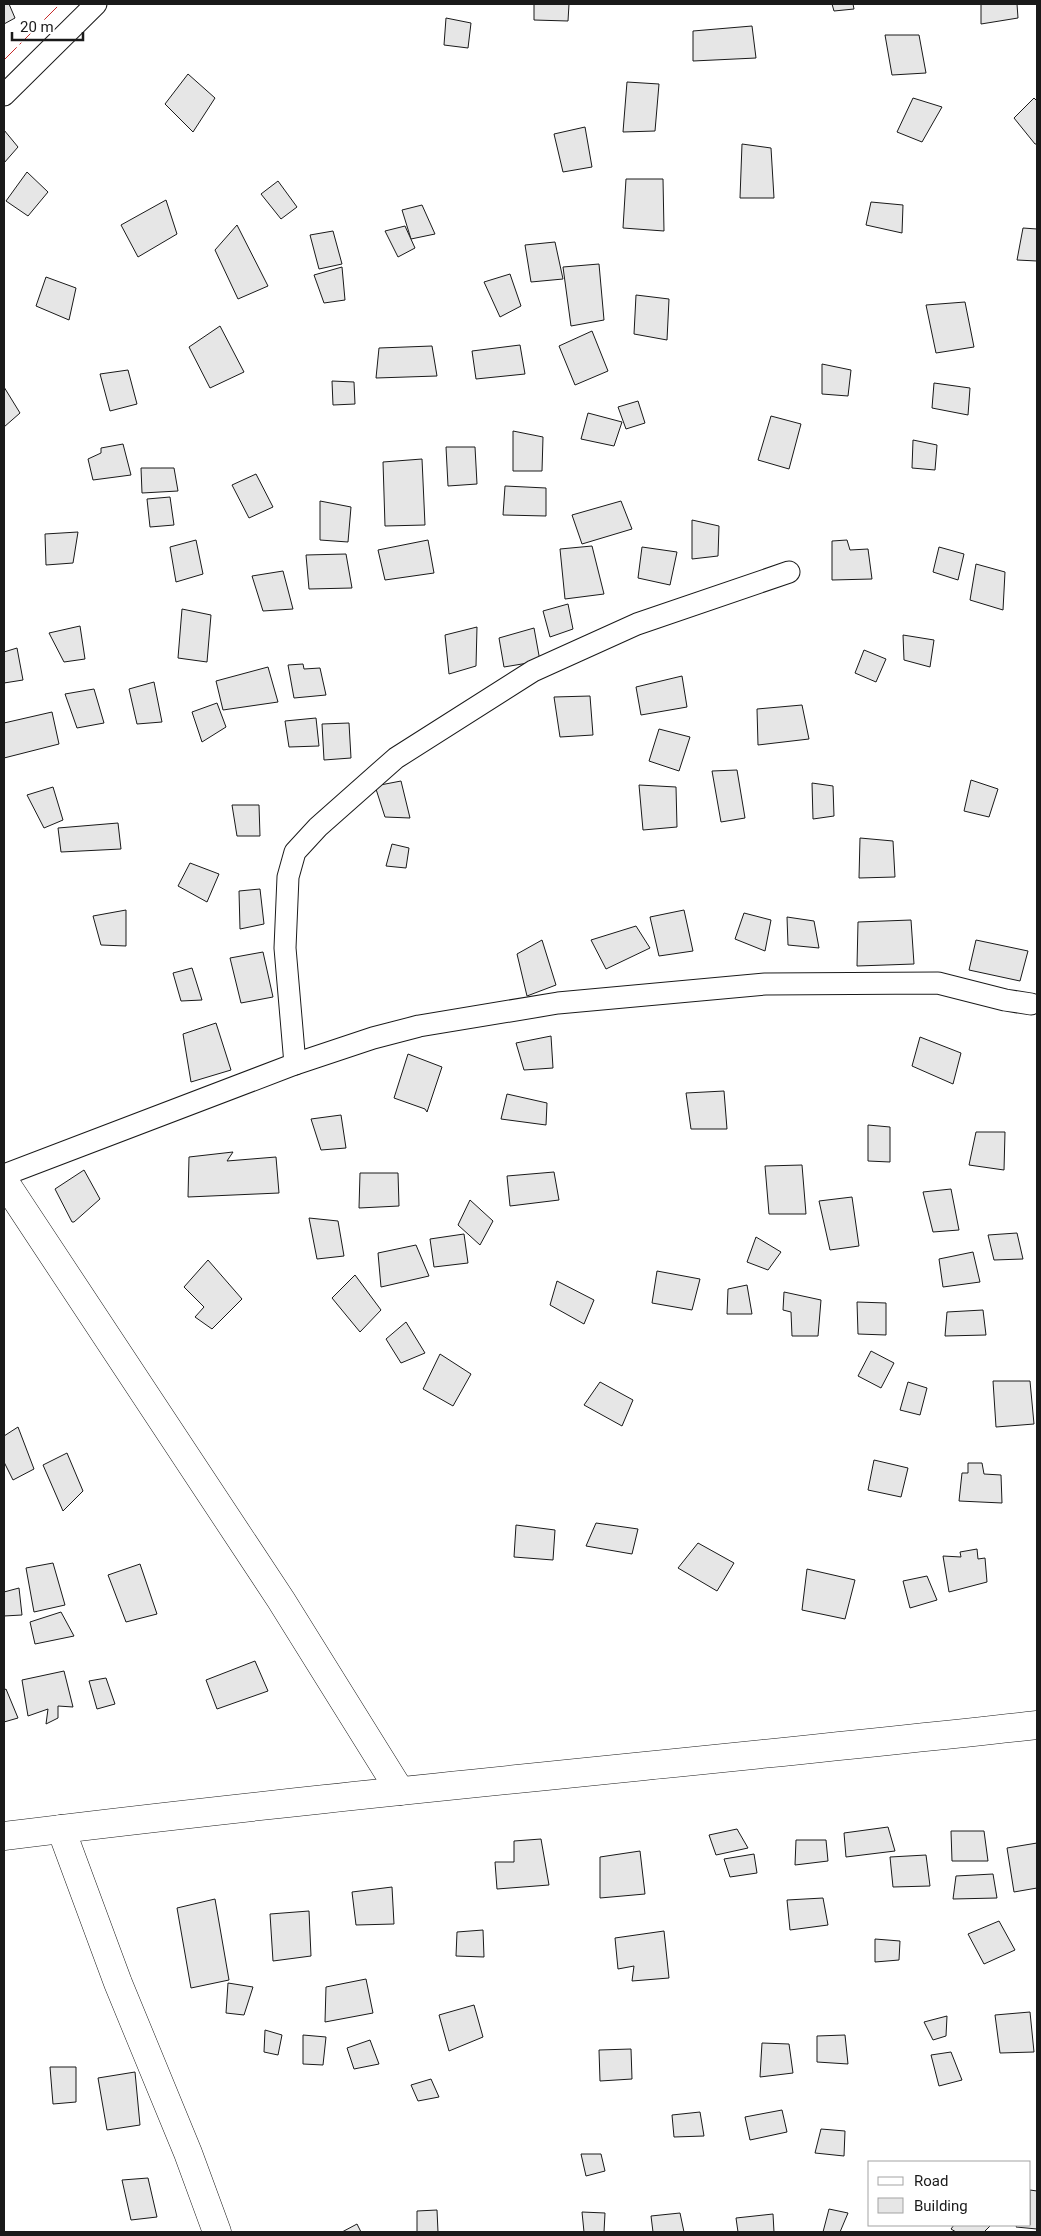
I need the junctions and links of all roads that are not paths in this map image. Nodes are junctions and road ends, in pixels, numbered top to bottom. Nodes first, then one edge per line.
1 (96, 4) edge
2 (4, 95) edge
3 (789, 572) dead end
4 (1032, 1004) dead end
5 (295, 1064) junction
6 (4, 1175) edge
7 (4, 1181) edge
8 (1037, 1725) edge
9 (400, 1791) junction
10 (61, 1829) junction
11 (4, 1836) edge
12 (217, 2232) edge

1 - 2 street
3 - 5 street
4 - 5 street
5 - 6 street
7 - 9 street
8 - 9 street
9 - 10 street
10 - 11 street
10 - 12 street

